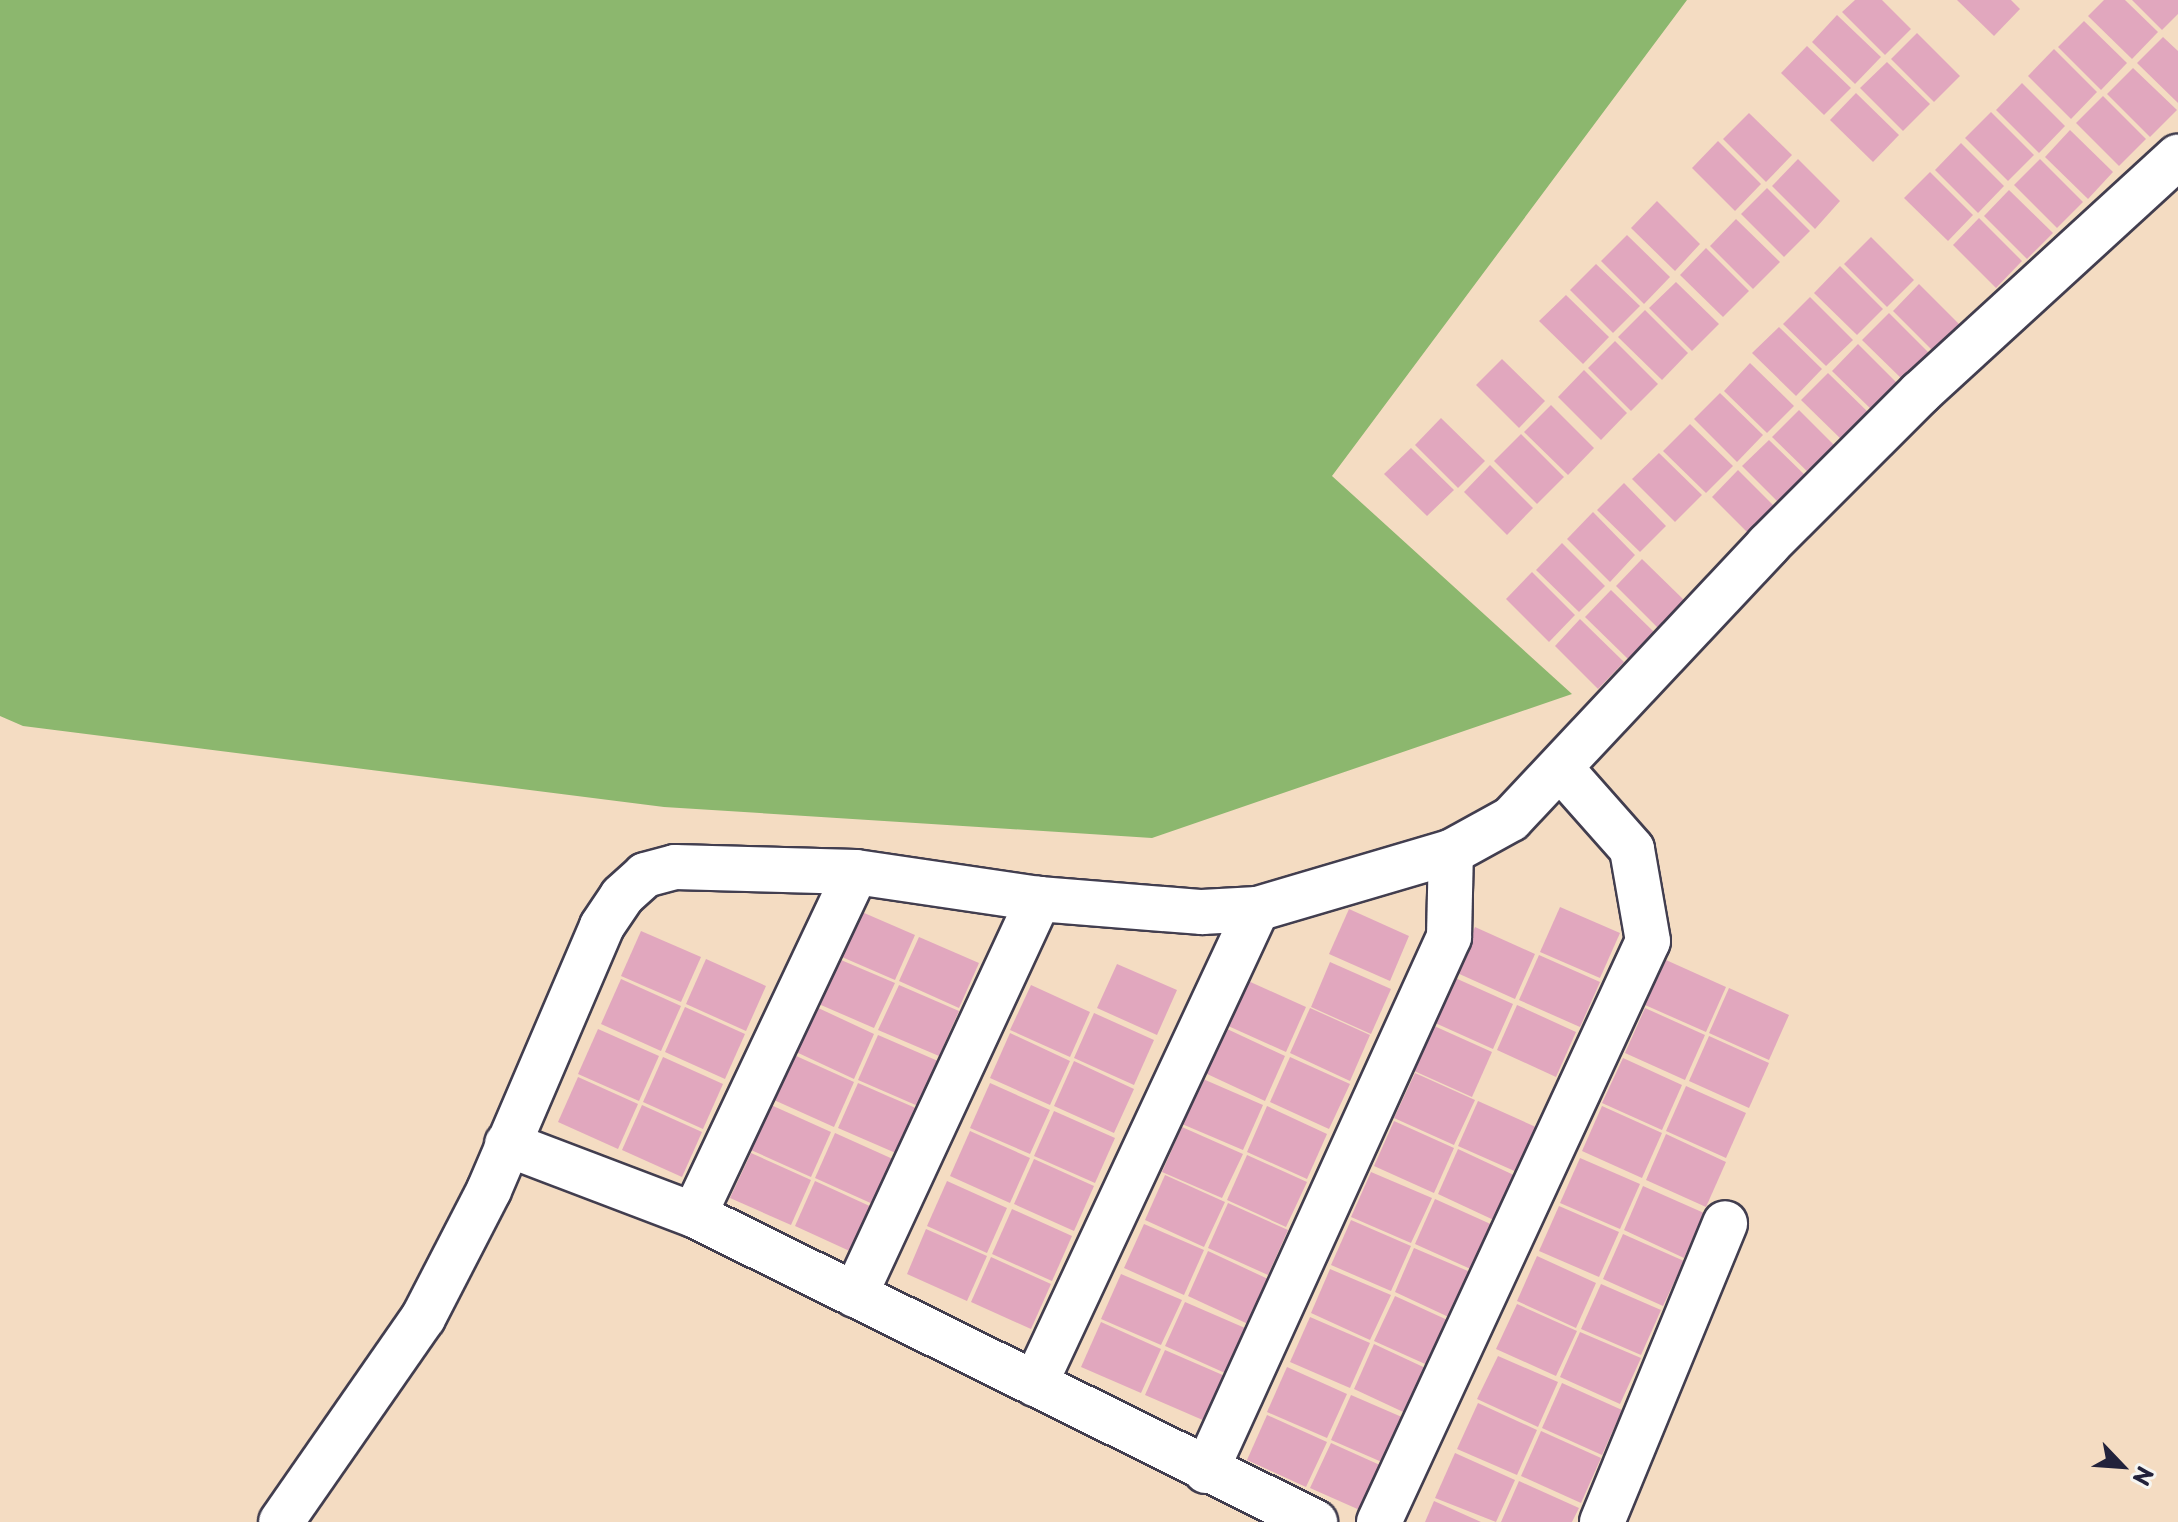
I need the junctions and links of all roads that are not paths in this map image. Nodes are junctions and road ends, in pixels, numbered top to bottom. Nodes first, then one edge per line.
1 (2178, 157) edge
2 (1562, 770) junction
3 (1451, 852) junction
4 (856, 872) junction
5 (1039, 899) junction
6 (1257, 909) junction
7 (507, 1144) junction
8 (694, 1215) junction
9 (1725, 1223) dead end
10 (855, 1295) junction
11 (1035, 1384) junction
12 (1206, 1471) junction
13 (281, 1522) edge
14 (1315, 1522) edge
15 (1379, 1522) edge
16 (1602, 1522) edge

1 - 2 street
2 - 3 street
2 - 15 street
3 - 6 street
3 - 12 street
4 - 5 street
4 - 7 street
4 - 8 street
5 - 6 street
5 - 10 street
6 - 11 street
7 - 8 street
7 - 13 street
8 - 10 street
9 - 16 street
10 - 11 street
11 - 12 street
12 - 14 street

